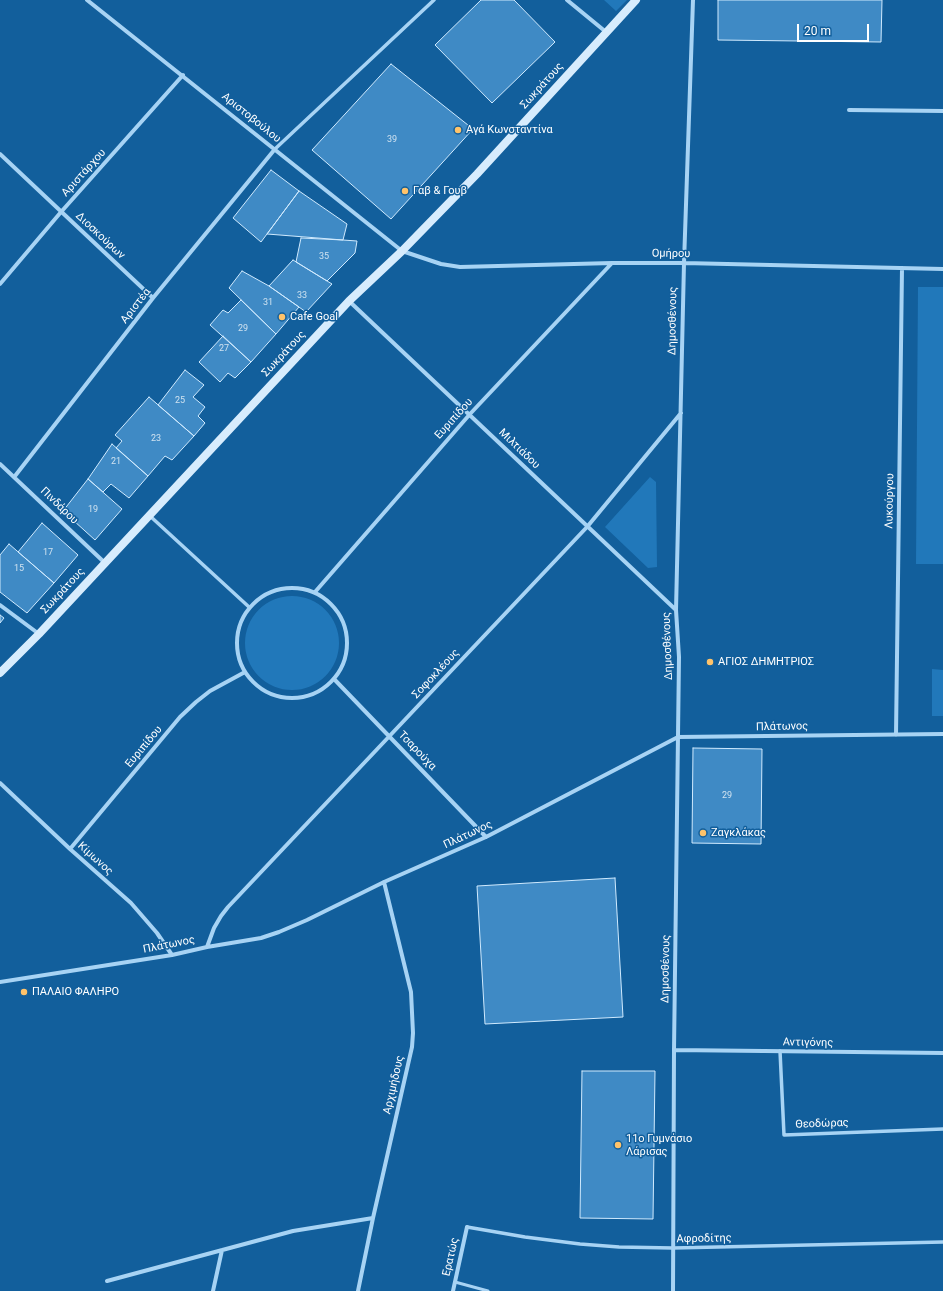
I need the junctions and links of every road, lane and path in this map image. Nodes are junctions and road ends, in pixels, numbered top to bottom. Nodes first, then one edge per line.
1 (87, 0) edge
2 (434, 0) edge
3 (567, 0) edge
4 (636, 0) edge
5 (693, 0) edge
6 (606, 32) junction
7 (183, 75) junction
8 (849, 110) dead end
9 (943, 111) edge
10 (275, 149) junction
11 (0, 154) edge
12 (61, 212) junction
13 (402, 251) junction
14 (612, 263) junction
15 (684, 263) junction
16 (902, 268) junction
17 (943, 269) edge
18 (0, 284) edge
19 (153, 298) junction
20 (349, 301) junction
21 (680, 413) junction
22 (470, 414) junction
23 (0, 464) edge
24 (14, 476) junction
25 (150, 515) junction
26 (587, 526) junction
27 (105, 563) junction
28 (315, 592) junction
29 (0, 605) edge
30 (249, 607) junction
31 (676, 610) junction
32 (39, 634) junction
33 (245, 672) junction
34 (0, 673) edge
35 (334, 679) junction
36 (943, 734) edge
37 (896, 735) junction
38 (390, 736) junction
39 (678, 737) junction
40 (0, 782) edge
41 (486, 837) junction
42 (70, 849) junction
43 (384, 882) junction
44 (207, 947) junction
45 (172, 955) junction
46 (0, 982) edge
47 (674, 1050) junction
48 (780, 1052) junction
49 (943, 1053) edge
50 (943, 1129) edge
51 (373, 1218) junction
52 (467, 1227) joint
53 (943, 1242) edge
54 (673, 1248) junction
55 (222, 1250) junction
56 (107, 1281) dead end
57 (455, 1282) junction
58 (213, 1291) edge
59 (358, 1291) edge
60 (453, 1291) edge
61 (488, 1291) edge
62 (673, 1291) edge

1 - 7 street, Αριστοβούλου
2 - 10 street
3 - 6 street
4 - 6 main road, Σωκράτους
5 - 15 street, Δημοσθένους
6 - 13 main road, Σωκράτους
7 - 10 street, Αριστοβούλου
7 - 12 street, Αριστάρχου
8 - 9 street
10 - 13 street, Αριστοβούλου
10 - 19 street, Αριστέα
11 - 12 street, Διοσκούρων
12 - 18 street, Αριστάρχου
12 - 19 street, Διοσκούρων
13 - 14 street, Ομήρου
13 - 20 main road, Σωκράτους
14 - 15 street, Ομήρου
14 - 22 street, Ευριπίδου
15 - 16 street, Ομήρου
15 - 21 street, Δημοσθένους
16 - 17 street, Ομήρου
16 - 37 street, Λυκούργου
19 - 24 street, Αριστέα
20 - 22 street, Μιλτιάδου
20 - 25 main road, Σωκράτους
21 - 26 street, Σοφοκλέους
21 - 31 street, Δημοσθένους
22 - 26 street, Μιλτιάδου
22 - 28 street, Ευριπίδου
23 - 24 street, Πινδάρου
24 - 27 street, Πινδάρου
25 - 27 main road, Σωκράτους
25 - 30 street
26 - 31 street, Μιλτιάδου
26 - 38 street, Σοφοκλέους
27 - 32 main road, Σωκράτους
28 - 30 street
28 - 35 street
29 - 32 street
30 - 33 street
31 - 39 street, Δημοσθένους
32 - 34 main road, Σωκράτους
33 - 35 street
33 - 42 street, Ευριπίδου
35 - 38 street, Τσαρούχα
36 - 37 street, Πλάτωνος
37 - 39 street, Πλάτωνος
38 - 41 street, Τσαρούχα
38 - 44 street, Σοφοκλέους
39 - 41 street, Πλάτωνος
39 - 47 street, Δημοσθένους
40 - 42 street, Κίμωνος
41 - 43 street, Πλάτωνος
42 - 45 street, Κίμωνος
43 - 44 street, Πλάτωνος
43 - 51 street, Αρχιμήδους
44 - 45 street, Πλάτωνος
45 - 46 street, Πλάτωνος
47 - 48 street, Αντιγόνης
47 - 54 street, Δημοσθένους
48 - 49 street, Αντιγόνης
48 - 50 street, Θεοδώρας
51 - 55 street
51 - 59 street, Αρχιμήδους
52 - 54 street, Αφροδίτης
52 - 57 street, Ερατώς
53 - 54 street, Αφροδίτης
54 - 62 street, Δημοσθένους
55 - 56 street
55 - 58 street
57 - 60 street, Ερατώς
57 - 61 lane

